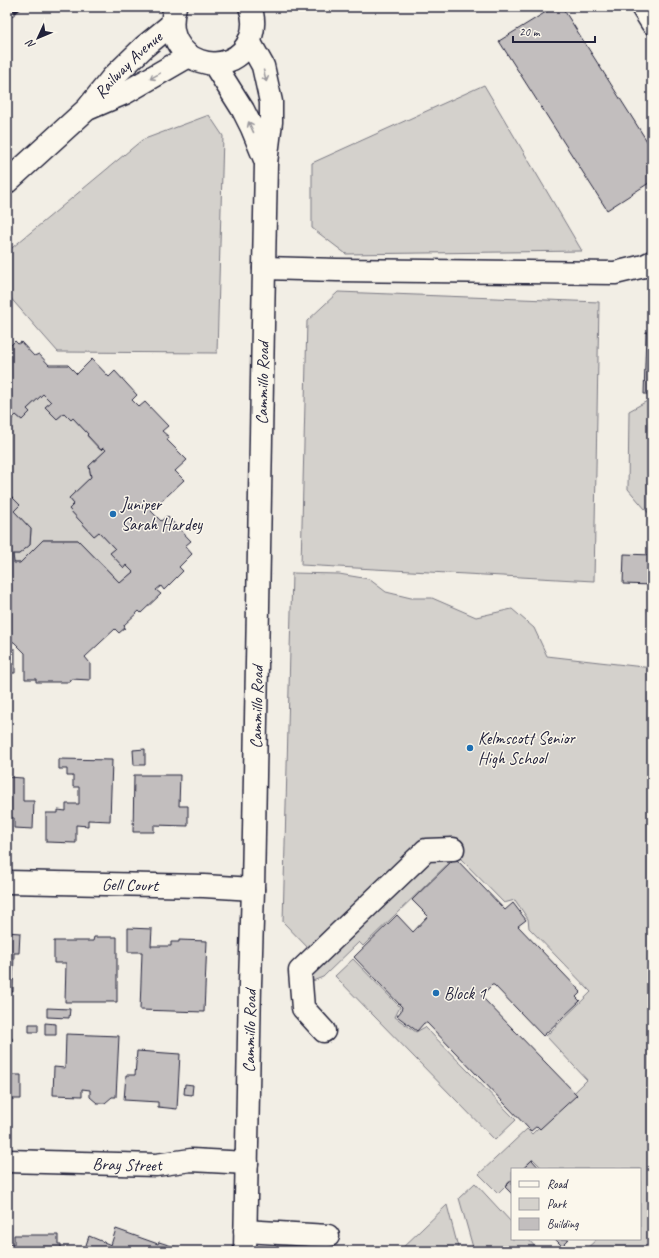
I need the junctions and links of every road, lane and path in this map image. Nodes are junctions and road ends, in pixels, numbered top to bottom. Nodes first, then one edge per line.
1 (270, 7) edge
2 (642, 7) edge
3 (174, 16) edge
4 (251, 23) edge
5 (652, 23) edge
6 (189, 56) junction
7 (214, 64) junction
8 (87, 109) junction
9 (266, 163) junction
10 (7, 182) edge
11 (652, 262) edge
12 (264, 268) junction
13 (453, 849) dead end
14 (7, 882) edge
15 (253, 889) junction
16 (324, 1031) dead end
17 (7, 1161) edge
18 (247, 1163) junction
19 (328, 1236) dead end
20 (245, 1241) edge

1 - 4 main road
2 - 5 main road
3 - 6 main road, Railway Avenue
3 - 8 main road, Railway Avenue
4 - 7 main road
4 -> 9 main road, Cammillo Road
6 - 7 main road, Railway Avenue
6 -> 8 main road, Railway Avenue
9 -> 7 main road, Cammillo Road
8 - 10 main road, Railway Avenue
9 - 12 main road, Cammillo Road
11 - 12 main road
12 - 15 main road, Cammillo Road
13 - 16 main road
14 - 15 main road, Gell Court
15 - 18 main road, Cammillo Road
17 - 18 main road, Bray Street
18 - 20 main road, Cammillo Road
19 - 20 main road

